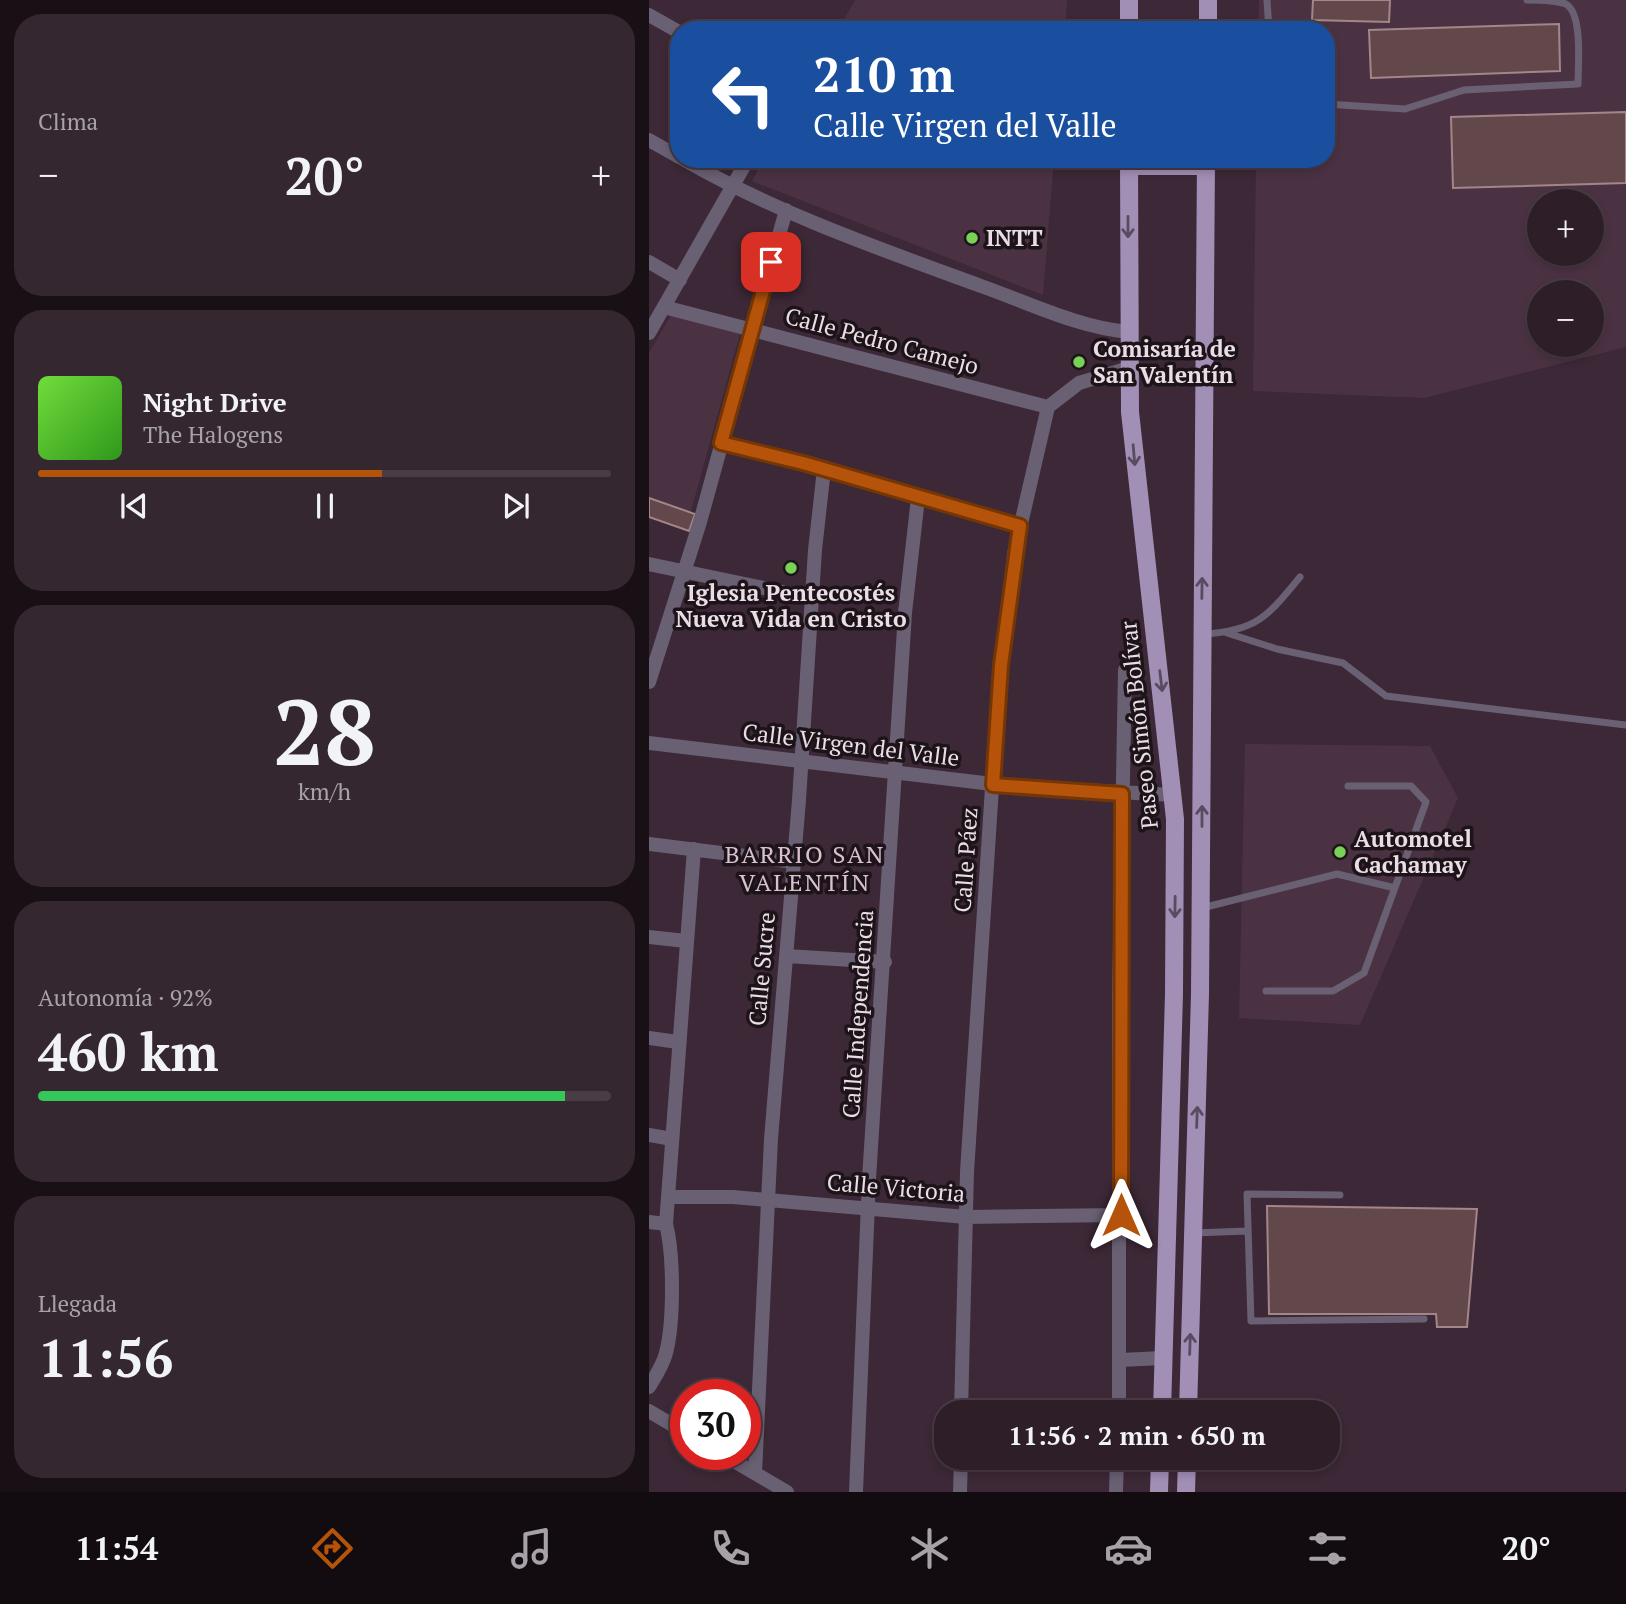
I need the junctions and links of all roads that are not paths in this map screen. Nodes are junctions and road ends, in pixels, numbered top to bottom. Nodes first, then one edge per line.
1 (1129, 0) edge
2 (1208, 0) edge
3 (1267, 0) edge
4 (1527, 0) edge
5 (649, 15) edge
6 (1129, 21) edge
7 (1208, 21) edge
8 (1268, 21) edge
9 (670, 27) edge
10 (1335, 105) edge
11 (649, 140) edge
12 (670, 152) edge
13 (698, 168) edge
14 (743, 168) edge
15 (1129, 168) edge
16 (1206, 168) edge
17 (732, 188) junction
18 (786, 210) junction
19 (649, 262) edge
20 (681, 280) junction
21 (664, 307) junction
22 (752, 330) junction
23 (649, 332) edge
24 (1128, 332) junction
25 (1129, 368) junction
26 (1048, 407) junction
27 (721, 443) junction
28 (824, 469) junction
29 (918, 498) junction
30 (1020, 526) junction
31 (649, 564) edge
32 (685, 573) junction
33 (1300, 577) dead end
34 (811, 598) junction
35 (1227, 633) junction
36 (1201, 634) junction
37 (653, 663) edge
38 (1125, 670) dead end
39 (649, 682) edge
40 (1626, 725) edge
41 (649, 743) edge
42 (801, 763) junction
43 (896, 774) junction
44 (993, 785) junction
45 (1348, 786) dead end
46 (1122, 794) junction
47 (1173, 795) junction
48 (649, 844) edge
49 (694, 849) junction
50 (794, 862) junction
51 (1395, 888) junction
52 (1201, 908) junction
53 (649, 937) edge
54 (686, 941) junction
55 (786, 956) junction
56 (885, 962) junction
57 (1266, 991) dead end
58 (649, 1038) edge
59 (678, 1042) junction
60 (649, 1135) edge
61 (672, 1139) junction
62 (1340, 1195) dead end
63 (668, 1197) junction
64 (769, 1200) junction
65 (868, 1210) junction
66 (1121, 1215) junction
67 (966, 1217) junction
68 (649, 1222) edge
69 (666, 1224) junction
70 (1248, 1231) junction
71 (1193, 1233) junction
72 (1424, 1319) dead end
73 (1163, 1358) junction
74 (1120, 1360) junction
75 (649, 1387) edge
76 (962, 1400) edge
77 (1119, 1400) edge
78 (1162, 1400) edge
79 (1188, 1400) edge
80 (649, 1411) edge
81 (670, 1423) edge
82 (750, 1470) edge
83 (961, 1470) edge
84 (1117, 1470) edge
85 (1160, 1470) edge
86 (1187, 1470) edge
87 (755, 1473) junction
88 (787, 1492) edge
89 (856, 1492) edge
90 (960, 1492) edge
91 (1116, 1492) edge
92 (1159, 1492) edge
93 (1186, 1492) edge

1 - 6 main road
2 - 7 main road
3 - 8 lane
4 - 10 lane
5 - 9 street
11 - 12 street
13 - 17 street
14 - 17 street
15 -> 24 main road, Paseo Simón Bolívar
36 -> 16 main road
17 - 18 street
17 - 20 street
18 - 22 street
18 - 24 street
19 - 20 street
20 - 21 street
21 - 22 street, Calle Pedro Camejo
21 - 23 street
22 - 26 street, Calle Pedro Camejo
22 - 27 street
24 - 25 main road, Paseo Simón Bolívar
25 - 26 street
25 -> 47 main road, Paseo Simón Bolívar
26 - 30 street, Calle Páez
27 - 28 street
27 - 32 street
28 - 29 street
28 - 34 street, Calle Sucre
29 - 30 street
29 - 43 street, Calle Independencia
30 - 44 street, Calle Páez
31 - 32 street
32 - 34 street
32 - 37 street
33 - 35 lane
34 - 42 street, Calle Sucre
35 - 36 lane
35 - 40 lane
52 -> 36 main road
37 - 39 street
38 - 46 street, Paseo Simón Bolívar
41 - 42 street, Calle Virgen del Valle
42 - 43 street, Calle Virgen del Valle
42 - 50 street, Calle Sucre
43 - 44 street, Calle Virgen del Valle
43 - 56 street, Calle Independencia
44 - 46 street, Calle Virgen del Valle
44 - 67 street, Calle Páez
45 - 51 lane
46 - 47 street, Calle Virgen del Valle
46 - 66 street, Paseo Simón Bolívar
47 -> 73 main road, Paseo Simón Bolívar
48 - 49 street
49 - 50 street
49 - 54 street
50 - 55 street, Calle Sucre
51 - 52 lane
51 - 57 lane
71 -> 52 main road
53 - 54 street
54 - 59 street
55 - 56 street
55 - 64 street, Calle Sucre
56 - 65 street, Calle Independencia
58 - 59 street
59 - 61 street
60 - 61 street
61 - 63 street
62 - 70 lane
63 - 64 street, Calle Victoria
63 - 69 street
64 - 65 street, Calle Victoria
64 - 87 street, Calle Sucre
65 - 67 street, Calle Victoria
65 - 89 street, Calle Independencia
66 - 67 street, Calle Victoria
66 - 74 street, Paseo Simón Bolívar
67 - 76 street, Calle Páez
68 - 69 street
69 - 75 street
70 - 71 lane
70 - 72 lane
79 -> 71 main road
73 - 74 street
73 - 78 main road, Paseo Simón Bolívar
74 - 77 street, Paseo Simón Bolívar
80 - 81 street
82 - 87 street
83 - 90 street
84 - 91 street
85 - 92 main road
86 - 93 main road
87 - 88 street

